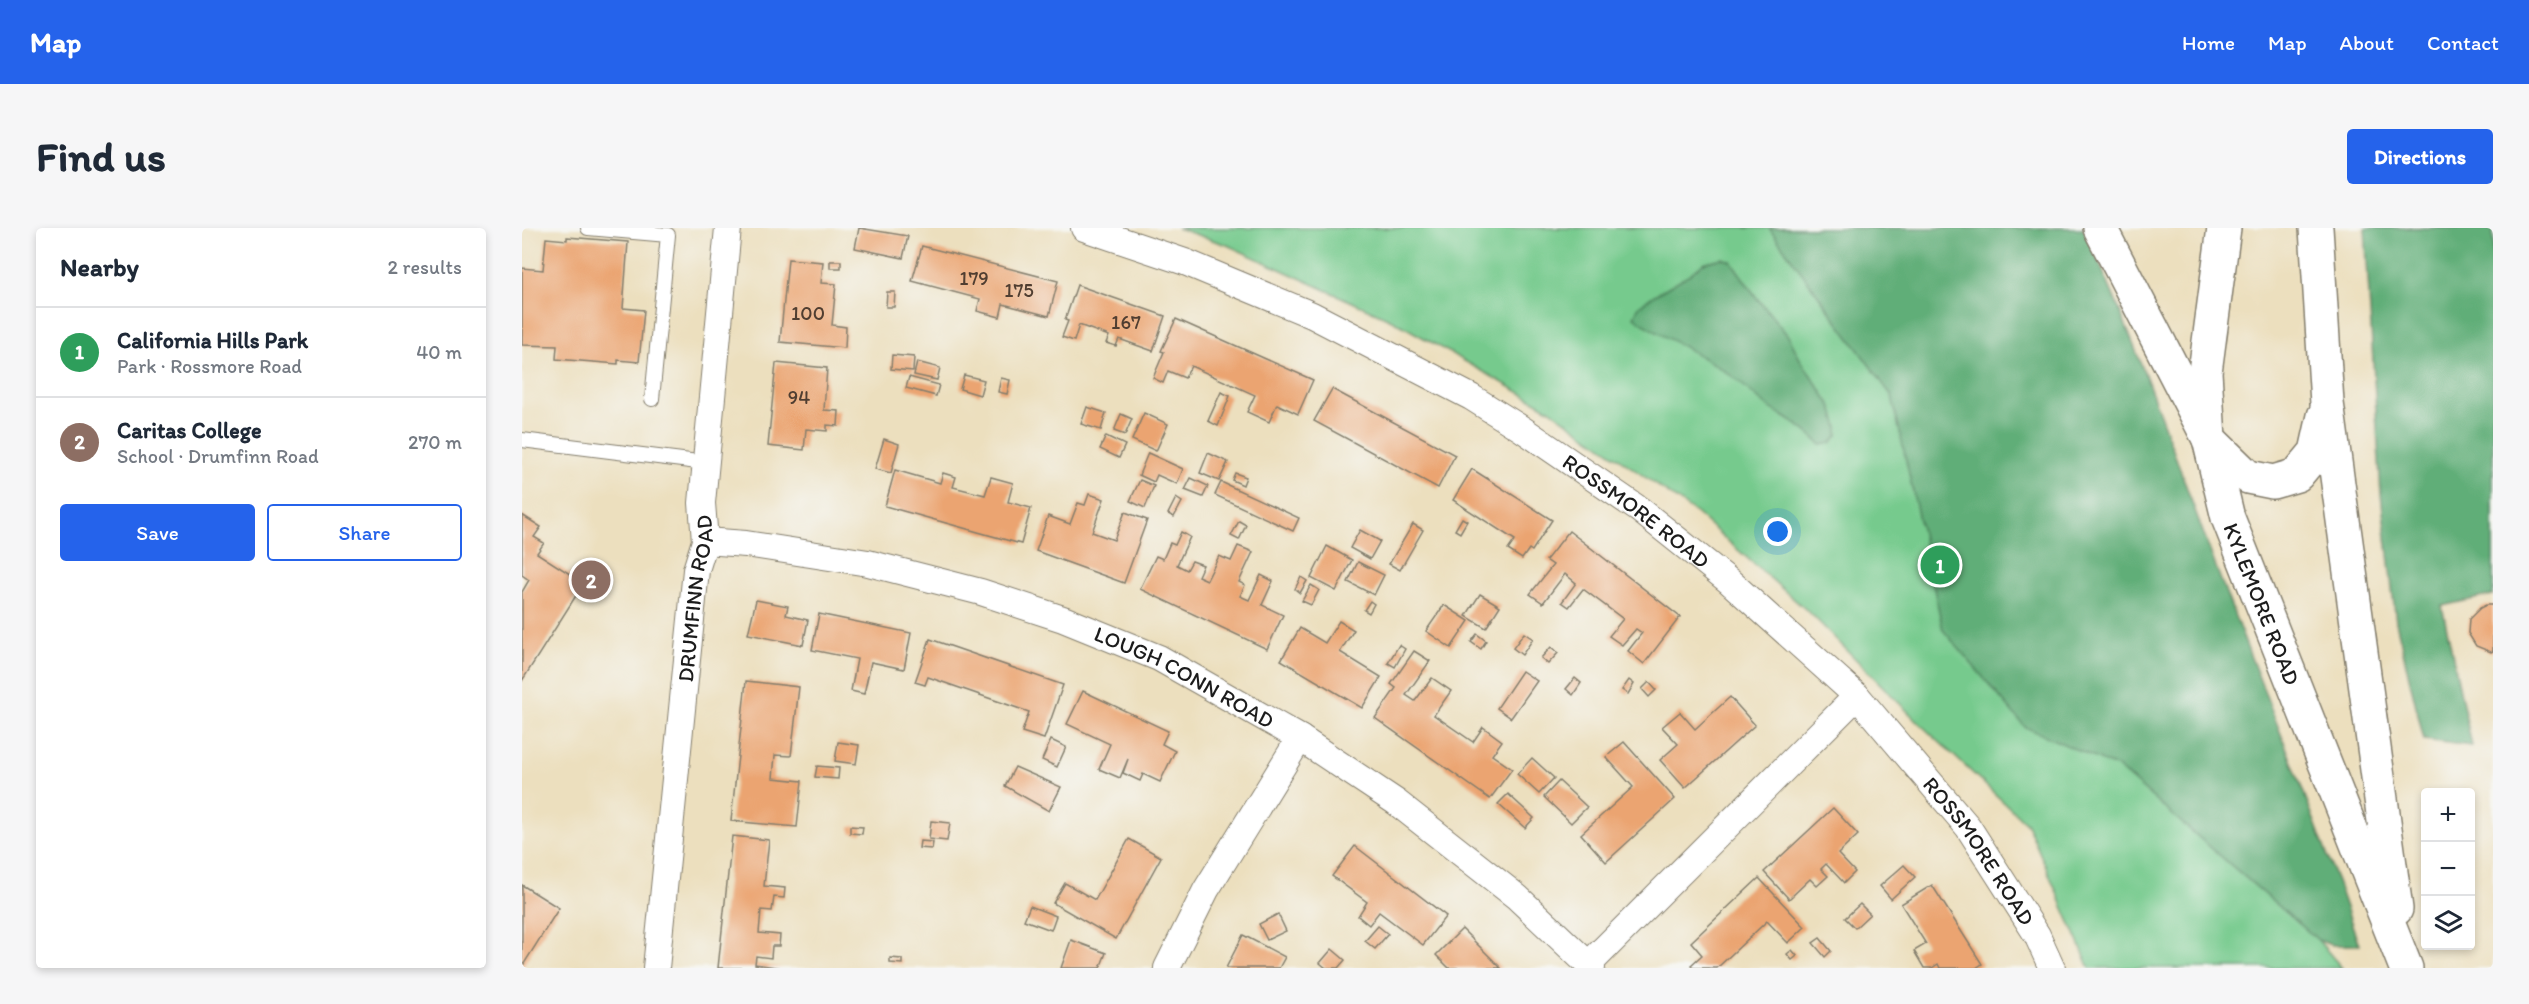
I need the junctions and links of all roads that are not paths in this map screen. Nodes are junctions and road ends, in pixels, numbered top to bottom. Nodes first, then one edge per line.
1 (588, 228) edge
2 (728, 228) edge
3 (1084, 228) edge
4 (2100, 228) edge
5 (2224, 228) edge
6 (2316, 228) edge
7 (652, 399) dead end
8 (2327, 403) junction
9 (2209, 439) junction
10 (522, 440) edge
11 (706, 463) junction
12 (705, 541) junction
13 (1857, 696) junction
14 (1300, 738) junction
15 (2405, 964) edge
16 (1590, 966) edge
17 (656, 968) edge
18 (1167, 968) edge
19 (2052, 968) edge

1 - 7 lane
2 - 11 street, DRUMFINN ROAD
3 - 13 street, ROSSMORE ROAD
4 - 9 main road
5 - 9 main road, KYLEMORE ROAD
6 - 8 main road, KYLEMORE ROAD
8 - 9 main road
8 - 15 main road, KYLEMORE ROAD
9 - 15 main road, KYLEMORE ROAD
10 - 11 lane
11 - 12 street, DRUMFINN ROAD
12 - 14 street, LOUGH CONN ROAD
12 - 17 street, DRUMFINN ROAD
13 - 16 street
13 - 19 street, ROSSMORE ROAD
14 - 16 street, LOUGH CONN ROAD
14 - 18 street

